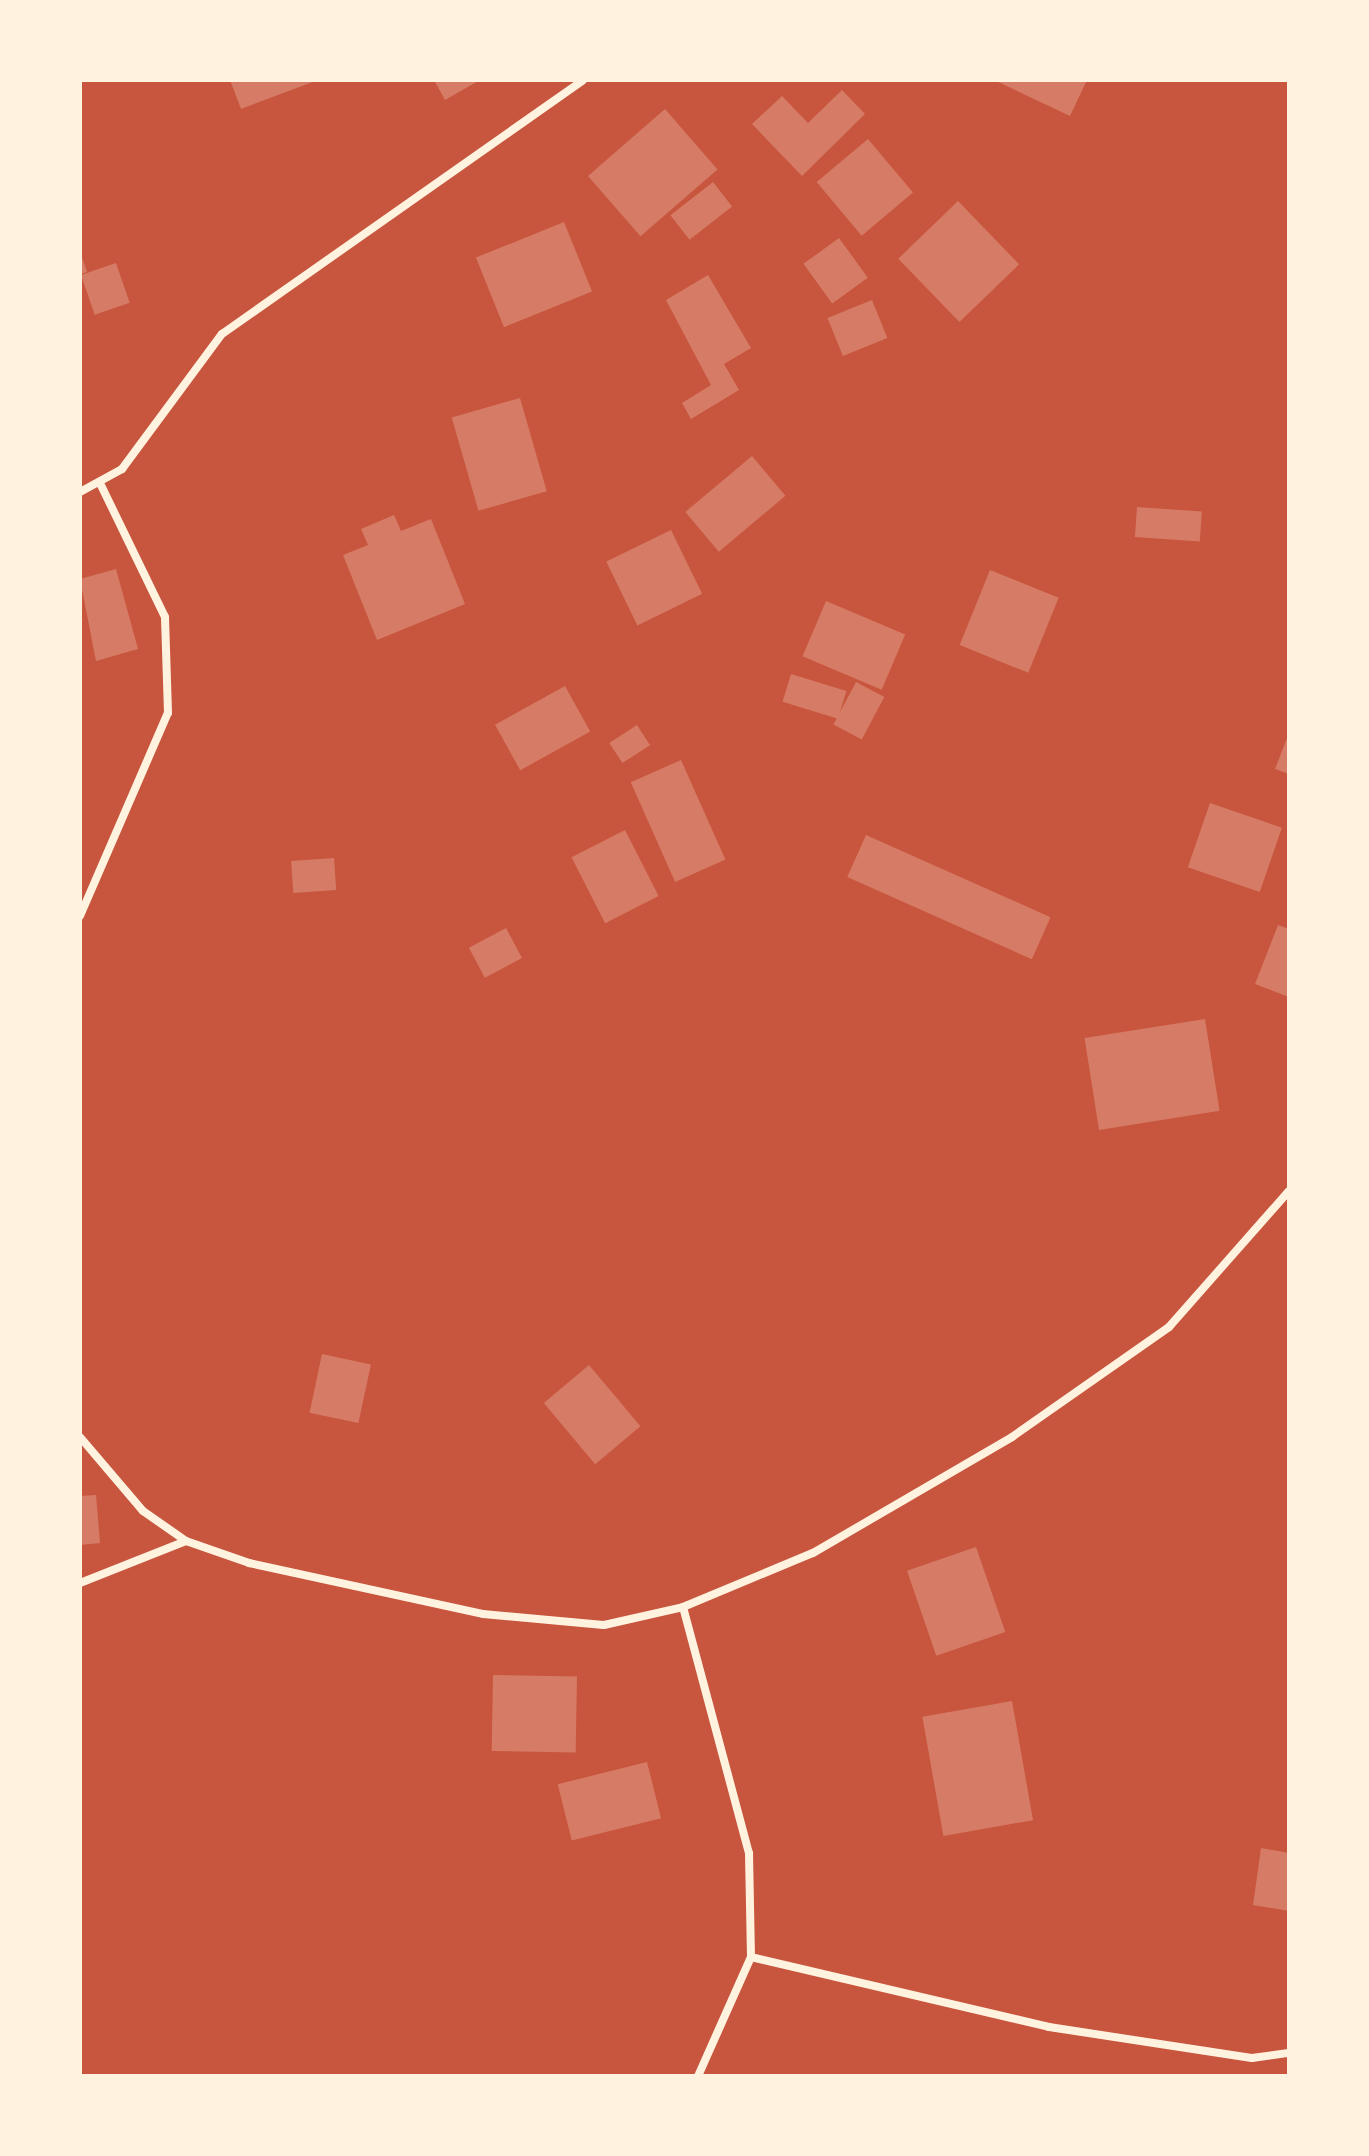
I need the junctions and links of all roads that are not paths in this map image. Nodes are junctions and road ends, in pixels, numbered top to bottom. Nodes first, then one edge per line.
1 (583, 80) edge
2 (101, 485) junction
3 (80, 492) edge
4 (80, 916) edge
5 (1289, 1191) edge
6 (80, 1437) edge
7 (186, 1541) junction
8 (80, 1583) edge
9 (683, 1607) junction
10 (751, 1957) junction
11 (1289, 2053) edge
12 (698, 2076) edge

1 - 2 street
2 - 3 street
2 - 4 street
5 - 9 street
6 - 7 street
7 - 8 street
7 - 9 street
9 - 10 street
10 - 11 street
10 - 12 street

